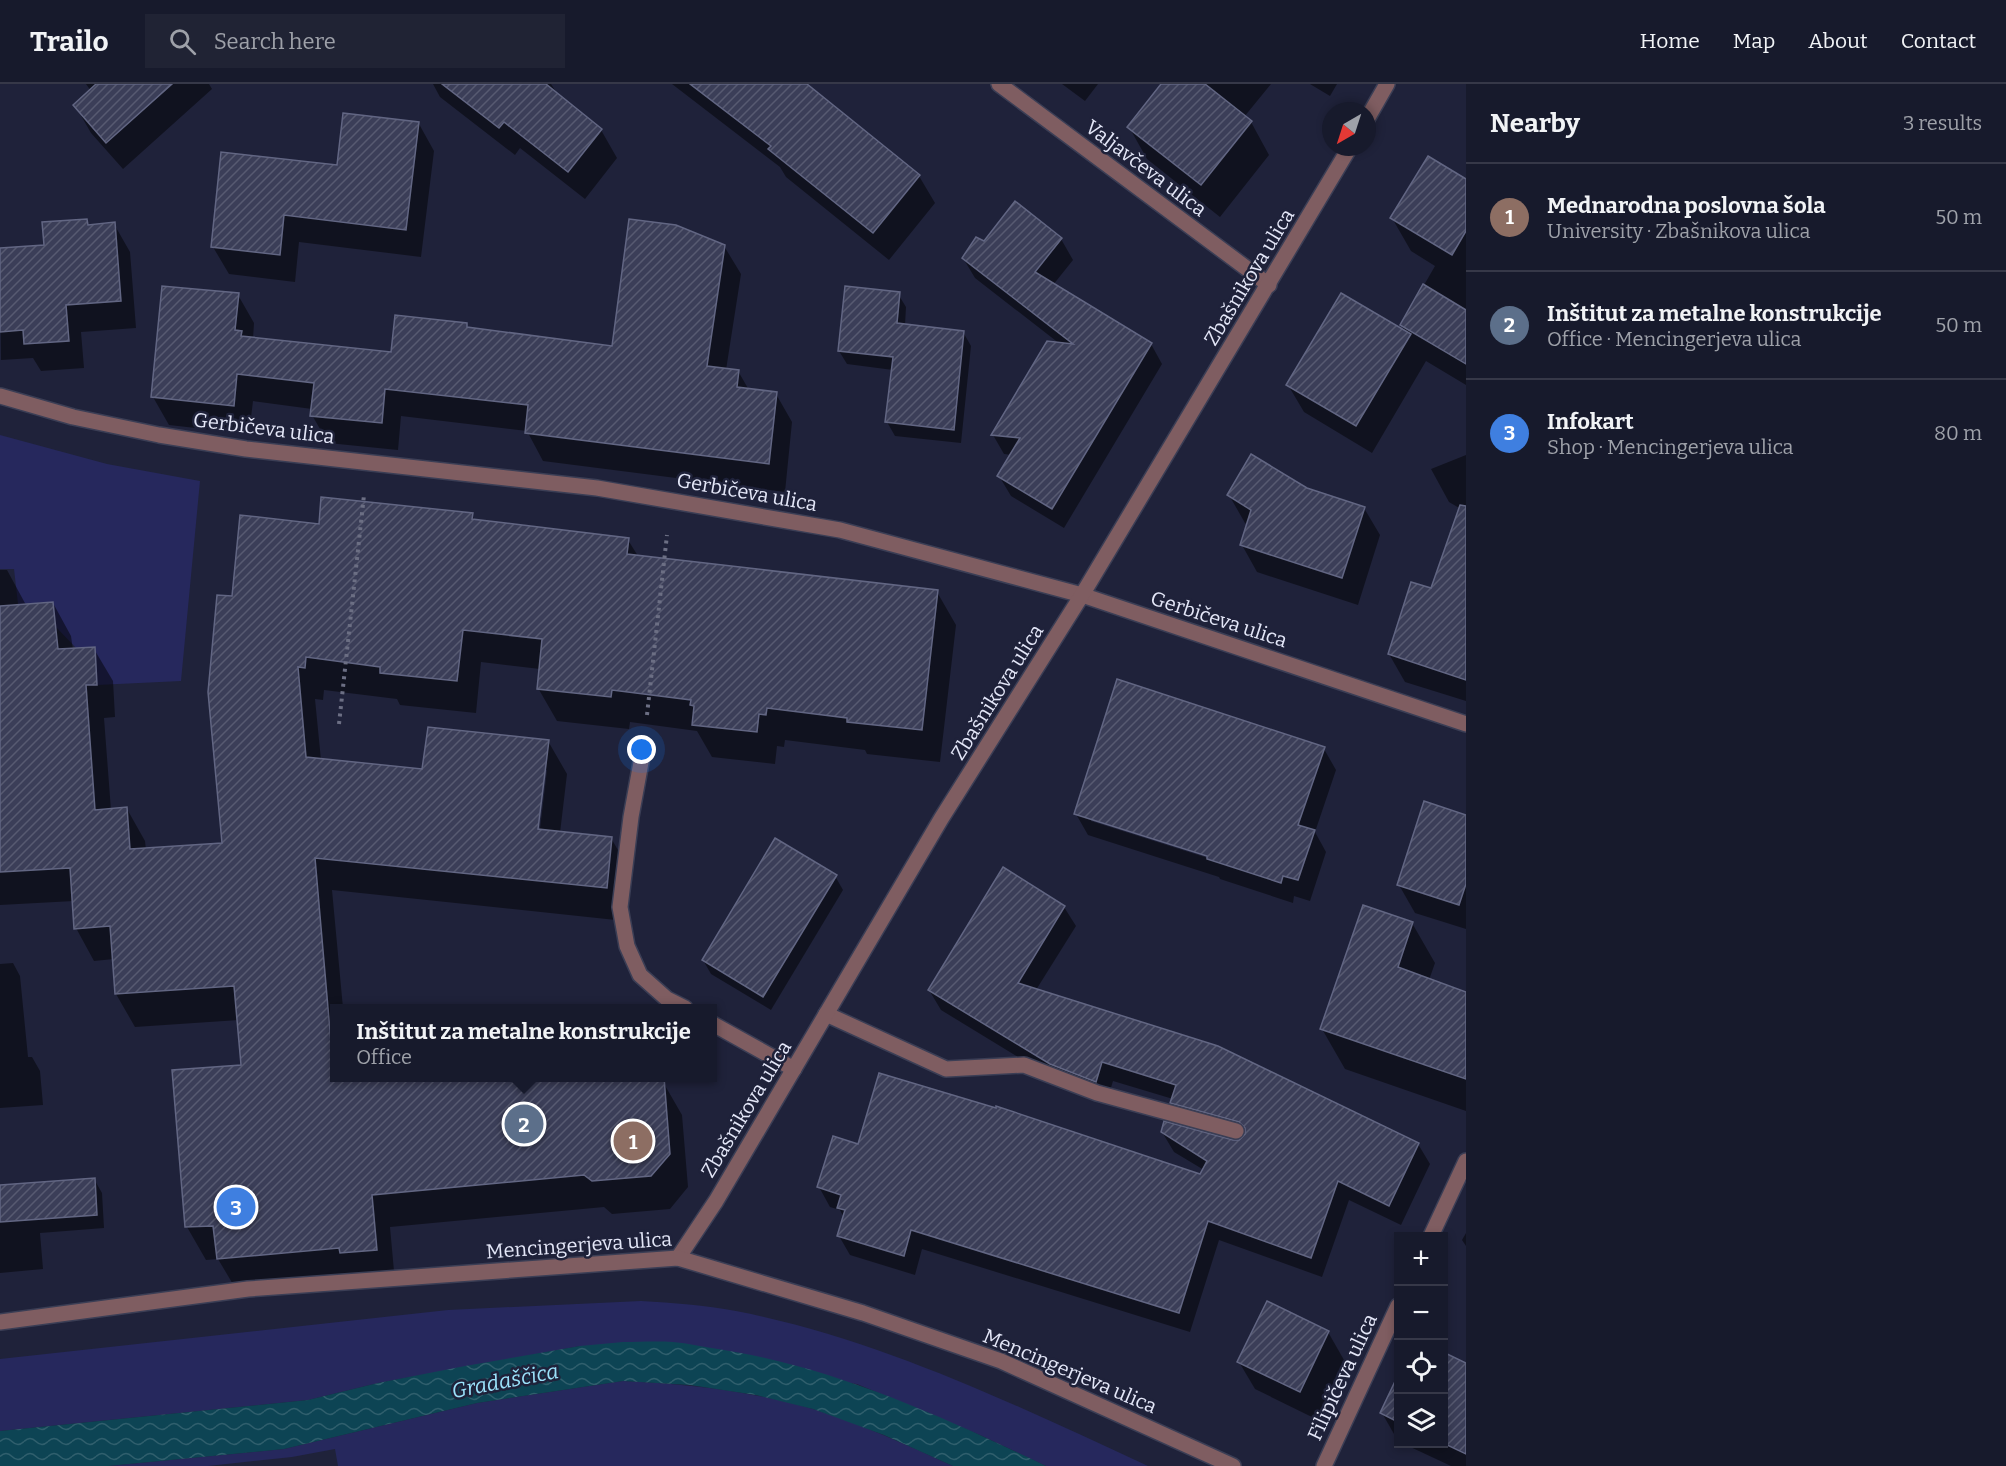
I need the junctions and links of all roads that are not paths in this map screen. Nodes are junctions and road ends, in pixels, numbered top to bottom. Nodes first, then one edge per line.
1 (999, 84) edge
2 (1387, 84) edge
3 (1376, 103) edge
4 (1345, 156) edge
5 (1269, 285) junction
6 (0, 396) edge
7 (1082, 595) junction
8 (1466, 724) edge
9 (644, 746) road end
10 (677, 1004) edge
11 (826, 1014) junction
12 (717, 1026) edge
13 (794, 1069) junction
14 (1236, 1131) dead end
15 (1466, 1161) edge
16 (1433, 1232) edge
17 (678, 1258) junction
18 (1394, 1315) edge
19 (0, 1322) edge
20 (1233, 1466) edge
21 (1324, 1466) edge

1 - 5 street, Valjavčeva ulica
2 - 3 street
4 - 5 street, Zbašnikova ulica
5 - 7 street, Zbašnikova ulica
6 - 7 street, Gerbičeva ulica
7 - 8 street, Gerbičeva ulica
7 - 11 street, Zbašnikova ulica
9 - 10 street
11 - 13 street, Zbašnikova ulica
11 - 14 street
12 - 13 street
13 - 17 street, Zbašnikova ulica
15 - 16 street
17 - 19 street, Mencingerjeva ulica
17 - 20 street, Mencingerjeva ulica
18 - 21 street, Filipičeva ulica

